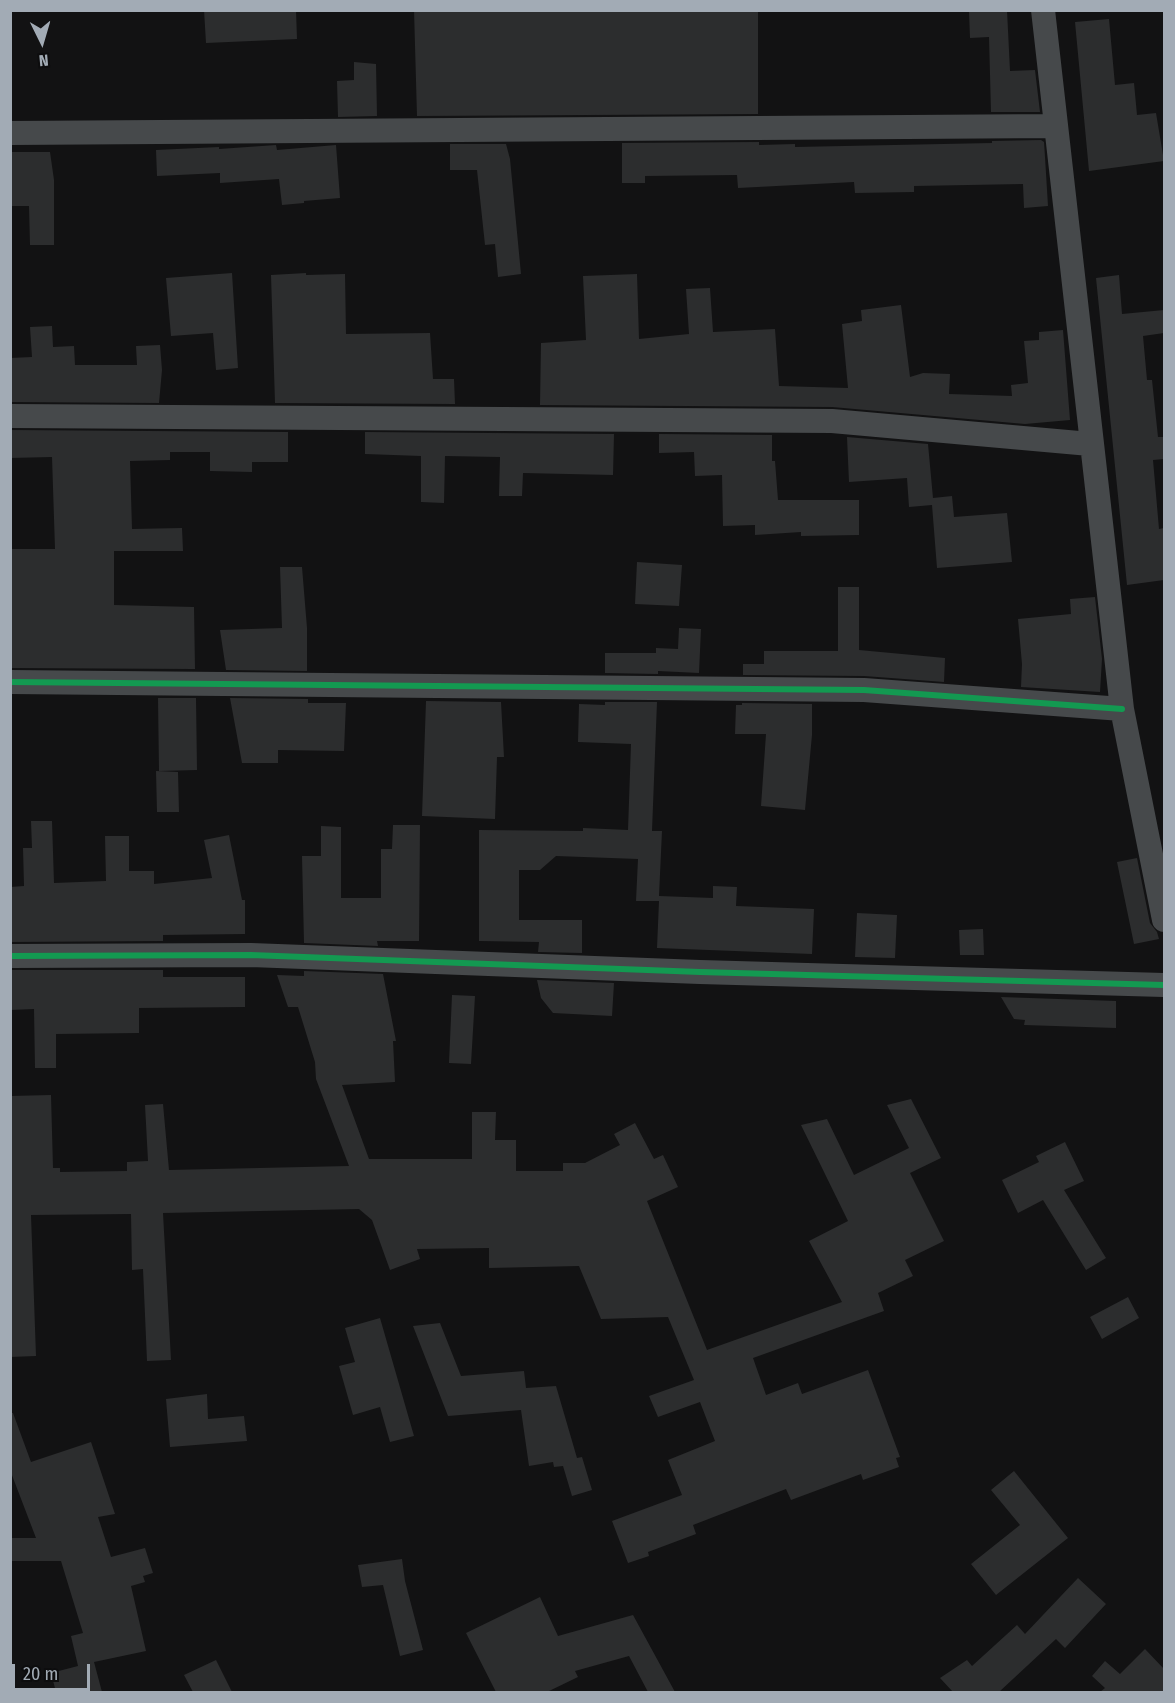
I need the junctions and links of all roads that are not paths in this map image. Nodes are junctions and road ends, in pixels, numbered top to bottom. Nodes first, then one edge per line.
1 (1043, 10) edge
2 (1056, 126) junction
3 (10, 133) edge
4 (10, 416) edge
5 (1090, 444) junction
6 (10, 682) edge
7 (1122, 709) junction
8 (1164, 920) edge
9 (10, 956) edge
10 (1164, 985) edge

1 - 2 street
2 - 3 street
2 - 5 street
4 - 5 street
5 - 7 street
6 - 7 street
7 - 8 street
9 - 10 street

